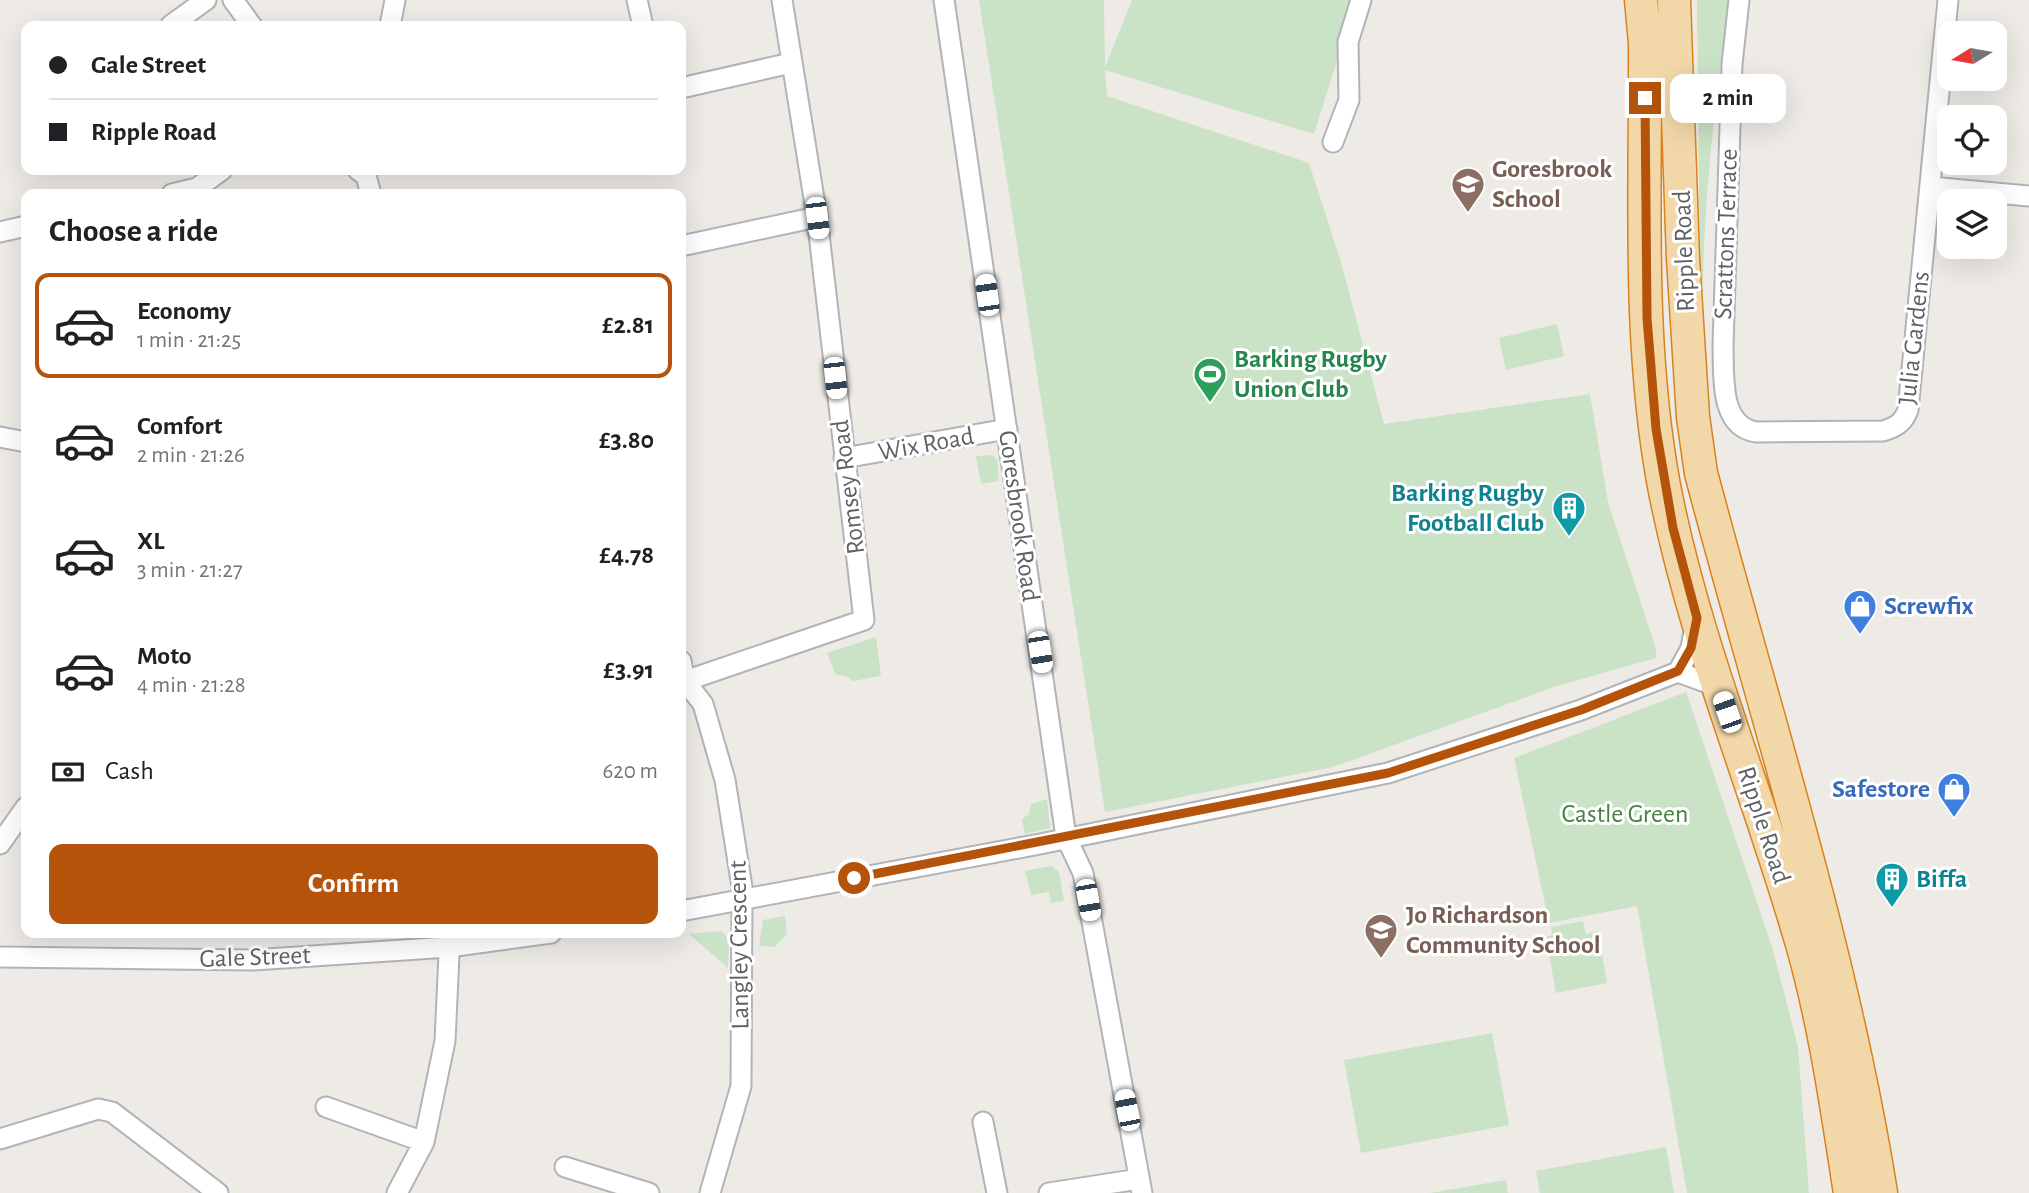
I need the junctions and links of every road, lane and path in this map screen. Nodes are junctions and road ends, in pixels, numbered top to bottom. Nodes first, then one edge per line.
1 (206, 0) edge
2 (233, 0) edge
3 (395, 0) edge
4 (637, 0) edge
5 (782, 0) edge
6 (944, 0) edge
7 (1361, 0) edge
8 (1641, 0) edge
9 (1674, 0) edge
10 (1739, 0) edge
11 (1948, 0) edge
12 (177, 21) edge
13 (248, 21) edge
14 (391, 21) edge
15 (642, 21) edge
16 (791, 63) junction
17 (686, 87) edge
18 (1333, 142) dead end
19 (215, 175) edge
20 (1930, 187) junction
21 (193, 189) edge
22 (2029, 196) edge
23 (817, 218) junction
24 (21, 227) edge
25 (0, 230) edge
26 (686, 245) edge
27 (1737, 424) joint
28 (1007, 429) junction
29 (0, 437) edge
30 (21, 441) edge
31 (844, 458) junction
32 (1697, 618) junction
33 (1678, 671) junction
34 (686, 681) edge
35 (686, 682) edge
36 (1718, 687) junction
37 (21, 814) edge
38 (1066, 837) junction
39 (0, 844) edge
40 (741, 900) junction
41 (686, 910) edge
42 (478, 938) edge
43 (449, 940) edge
44 (0, 957) edge
45 (326, 1107) dead end
46 (983, 1122) dead end
47 (0, 1139) edge
48 (424, 1142) junction
49 (565, 1167) dead end
50 (1141, 1186) edge
51 (219, 1193) edge
52 (397, 1193) edge
53 (649, 1193) edge
54 (710, 1193) edge
55 (997, 1193) edge
56 (1049, 1193) edge
57 (1850, 1193) edge
58 (1881, 1193) edge

1 - 12 street
2 - 13 street
3 - 14 street
4 - 15 street
5 - 16 street, Romsey Road
6 - 28 street, Goresbrook Road
7 - 18 street
8 - 32 highway, Ripple Road
9 - 58 highway, Ripple Road
10 - 27 street, Scrattons Terrace
11 - 20 street, Julia Gardens
16 - 17 street
16 - 23 street, Romsey Road
19 - 21 street
20 - 22 street
20 - 27 street, Julia Gardens
23 - 26 street
23 - 31 street, Romsey Road
24 - 25 street
28 - 31 street, Wix Road
28 - 38 street, Goresbrook Road
29 - 30 street
31 - 34 street, Romsey Road
32 - 33 street
32 - 36 highway, Ripple Road
33 - 36 street
33 - 38 street
35 - 40 street, Langley Crescent
36 - 57 highway, Ripple Road
37 - 39 street
38 - 40 street
38 - 50 street, Goresbrook Road
40 - 41 street
40 - 54 street, Langley Crescent
42 - 43 street, Gale Street
43 - 44 street, Gale Street
43 - 48 street
45 - 48 street
46 - 55 street
47 - 51 street
48 - 52 street
49 - 53 street
50 - 56 street

